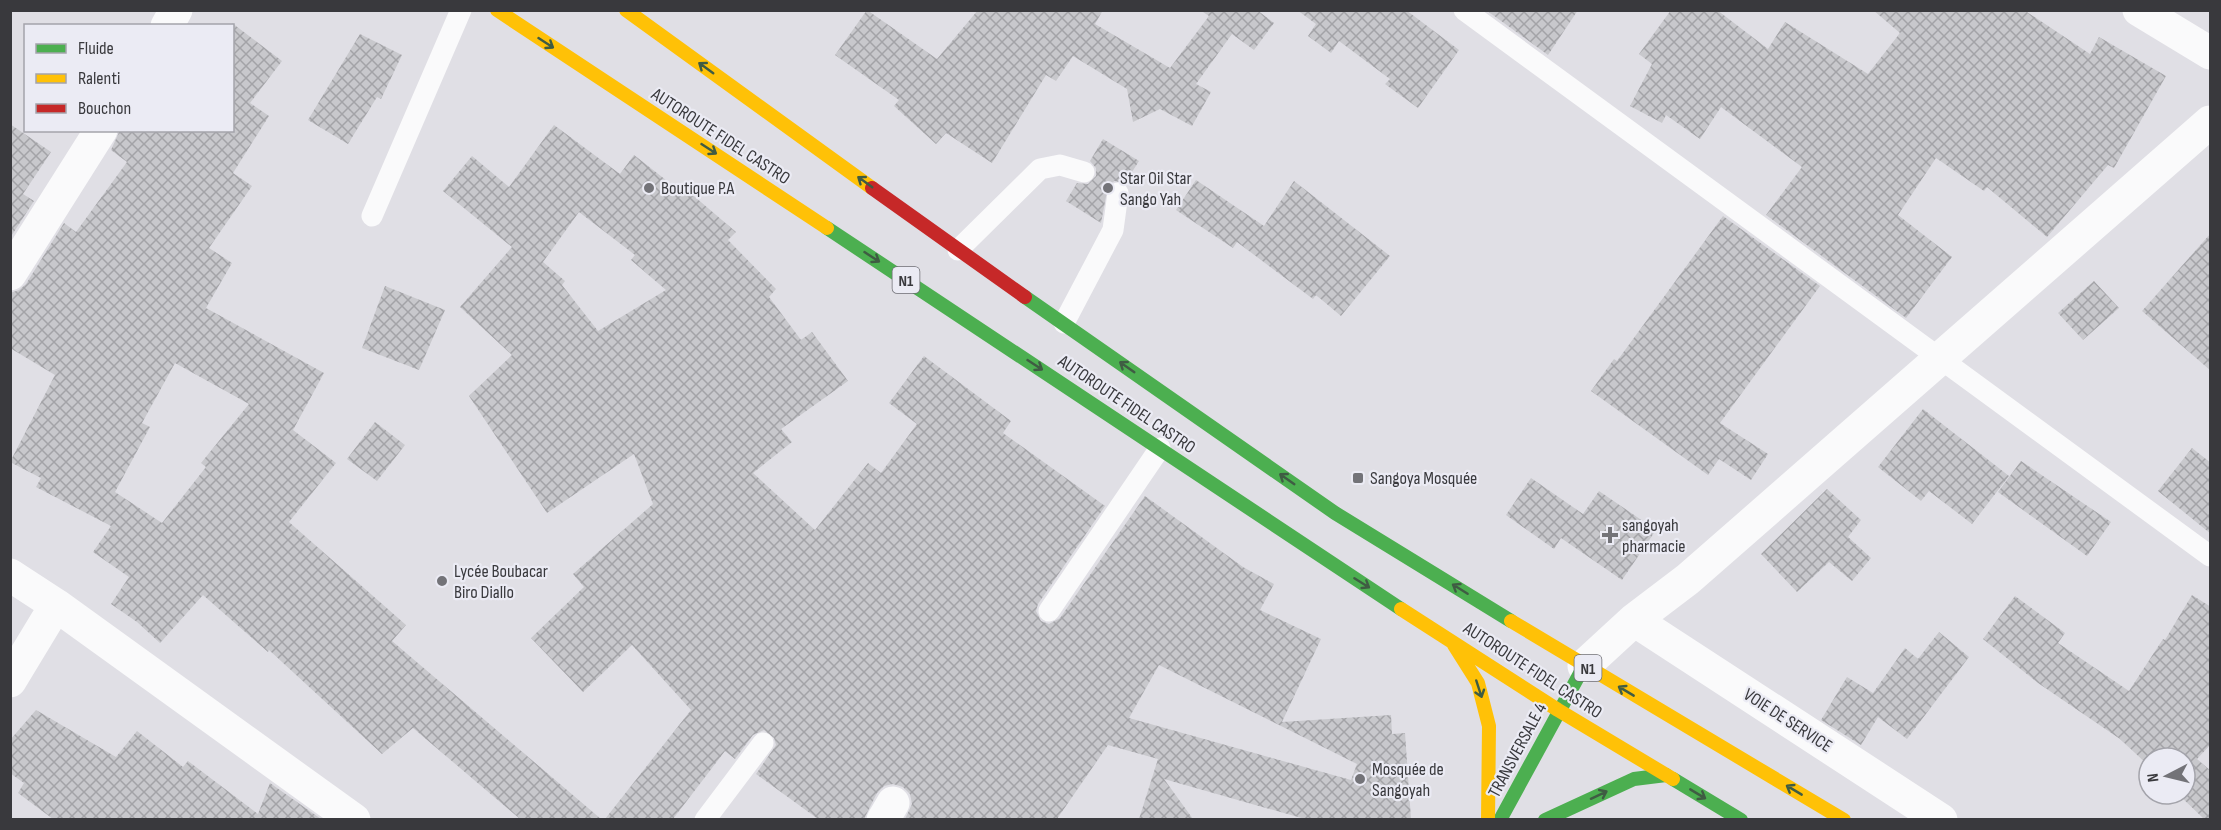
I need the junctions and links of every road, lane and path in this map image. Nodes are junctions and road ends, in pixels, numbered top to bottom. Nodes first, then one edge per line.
1 (176, 10) edge
2 (461, 10) edge
3 (497, 10) edge
4 (626, 10) edge
5 (1464, 10) edge
6 (2139, 10) edge
7 (168, 24) edge
8 (2211, 53) edge
9 (2211, 122) edge
10 (100, 132) edge
11 (1084, 172) dead end
12 (1118, 193) dead end
13 (372, 216) dead end
14 (958, 250) junction
15 (10, 274) edge
16 (1064, 323) junction
17 (1942, 358) junction
18 (1160, 448) junction
19 (2211, 556) edge
20 (10, 575) edge
21 (56, 605) junction
22 (1049, 611) dead end
23 (1635, 620) junction
24 (1450, 639) junction
25 (1584, 666) junction
26 (10, 681) edge
27 (1558, 710) junction
28 (763, 743) dead end
29 (1666, 775) junction
30 (354, 819) edge
31 (705, 819) edge
32 (1488, 819) edge
33 (1500, 819) edge
34 (1545, 819) edge
35 (1741, 819) edge
36 (1844, 819) edge
37 (1941, 819) edge

1 - 7 street
2 - 13 lane
3 -> 18 main road, AUTOROUTE FIDEL CASTRO / N1
14 -> 4 main road, AUTOROUTE FIDEL CASTRO / N1
5 - 17 lane
6 - 8 street
9 - 17 street
10 - 15 street
11 - 14 lane
12 - 16 lane
14 - 16 main road, AUTOROUTE FIDEL CASTRO / N1
25 -> 16 main road, AUTOROUTE FIDEL CASTRO / N1
17 - 19 lane
17 - 23 street
18 - 22 lane
18 -> 24 main road, AUTOROUTE FIDEL CASTRO / N1
20 - 21 street
21 - 26 street
21 - 30 street
23 - 25 street
23 - 37 street, VOIE DE SERVICE
24 - 27 main road, AUTOROUTE FIDEL CASTRO / N1
24 -> 32 main road
25 - 27 main road, TRANSVERSALE 4
36 -> 25 main road, AUTOROUTE FIDEL CASTRO / N1
27 - 29 main road, AUTOROUTE FIDEL CASTRO / N1
27 - 33 main road, TRANSVERSALE 4
28 - 31 lane
34 -> 29 main road
29 -> 35 main road, AUTOROUTE FIDEL CASTRO / N1

